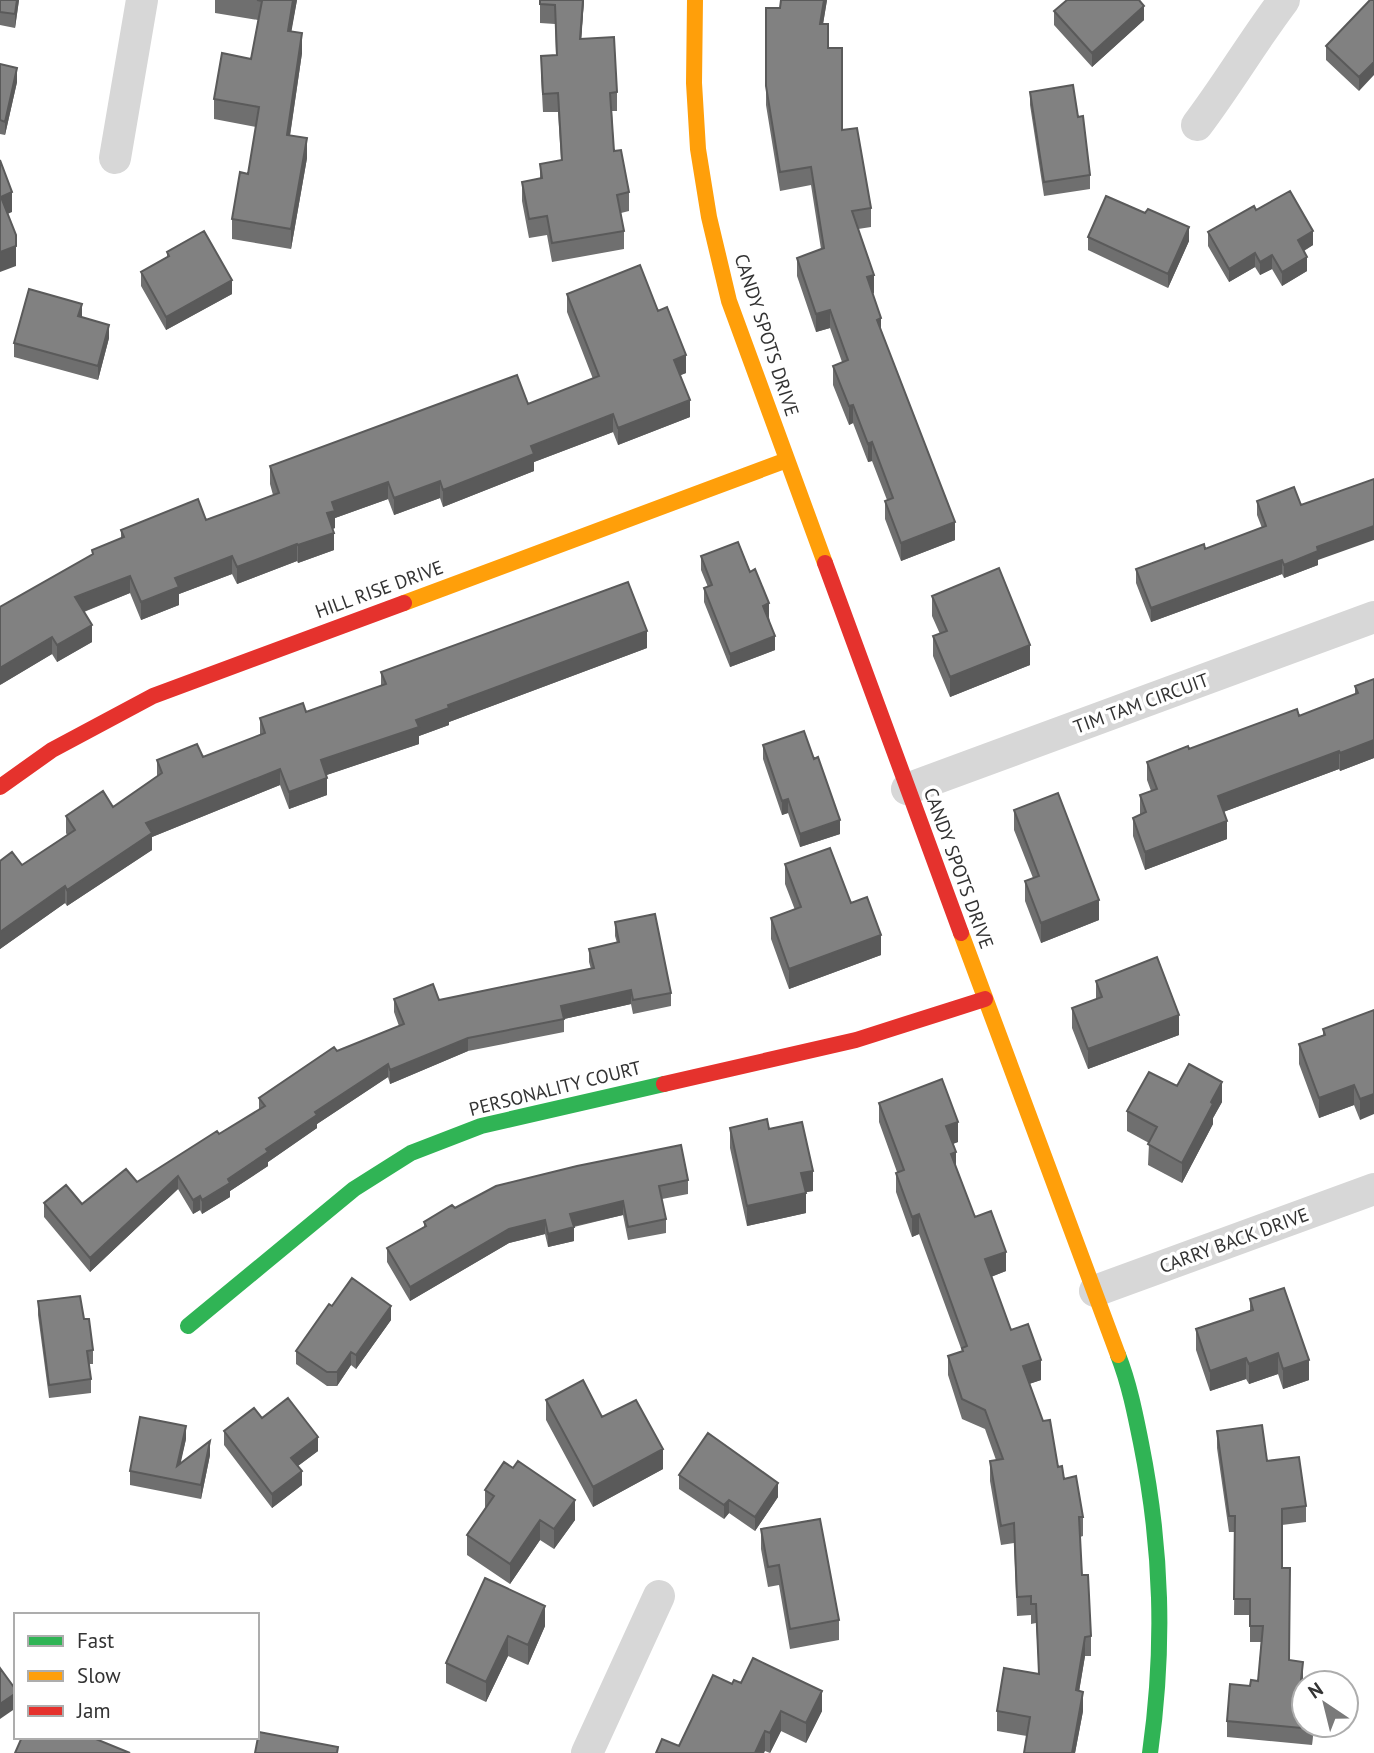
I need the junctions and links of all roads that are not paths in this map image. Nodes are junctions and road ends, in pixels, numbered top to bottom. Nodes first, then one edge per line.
1 (142, 0) edge
2 (695, 0) edge
3 (1284, 0) edge
4 (1197, 125) dead end
5 (115, 158) dead end
6 (787, 460) junction
7 (1374, 617) edge
8 (0, 787) edge
9 (907, 789) junction
10 (985, 999) junction
11 (1374, 1189) edge
12 (1095, 1291) junction
13 (188, 1326) dead end
14 (659, 1595) dead end
15 (587, 1753) edge
16 (1150, 1753) edge

1 - 5 street
2 - 6 street, CANDY SPOTS DRIVE
3 - 4 street
6 - 8 street, HILL RISE DRIVE
6 - 9 street, CANDY SPOTS DRIVE
7 - 9 street, TIM TAM CIRCUIT
9 - 10 street, CANDY SPOTS DRIVE
10 - 12 street, CANDY SPOTS DRIVE
10 - 13 street, PERSONALITY COURT
11 - 12 street, CARRY BACK DRIVE
12 - 16 street, CANDY SPOTS DRIVE
14 - 15 street

